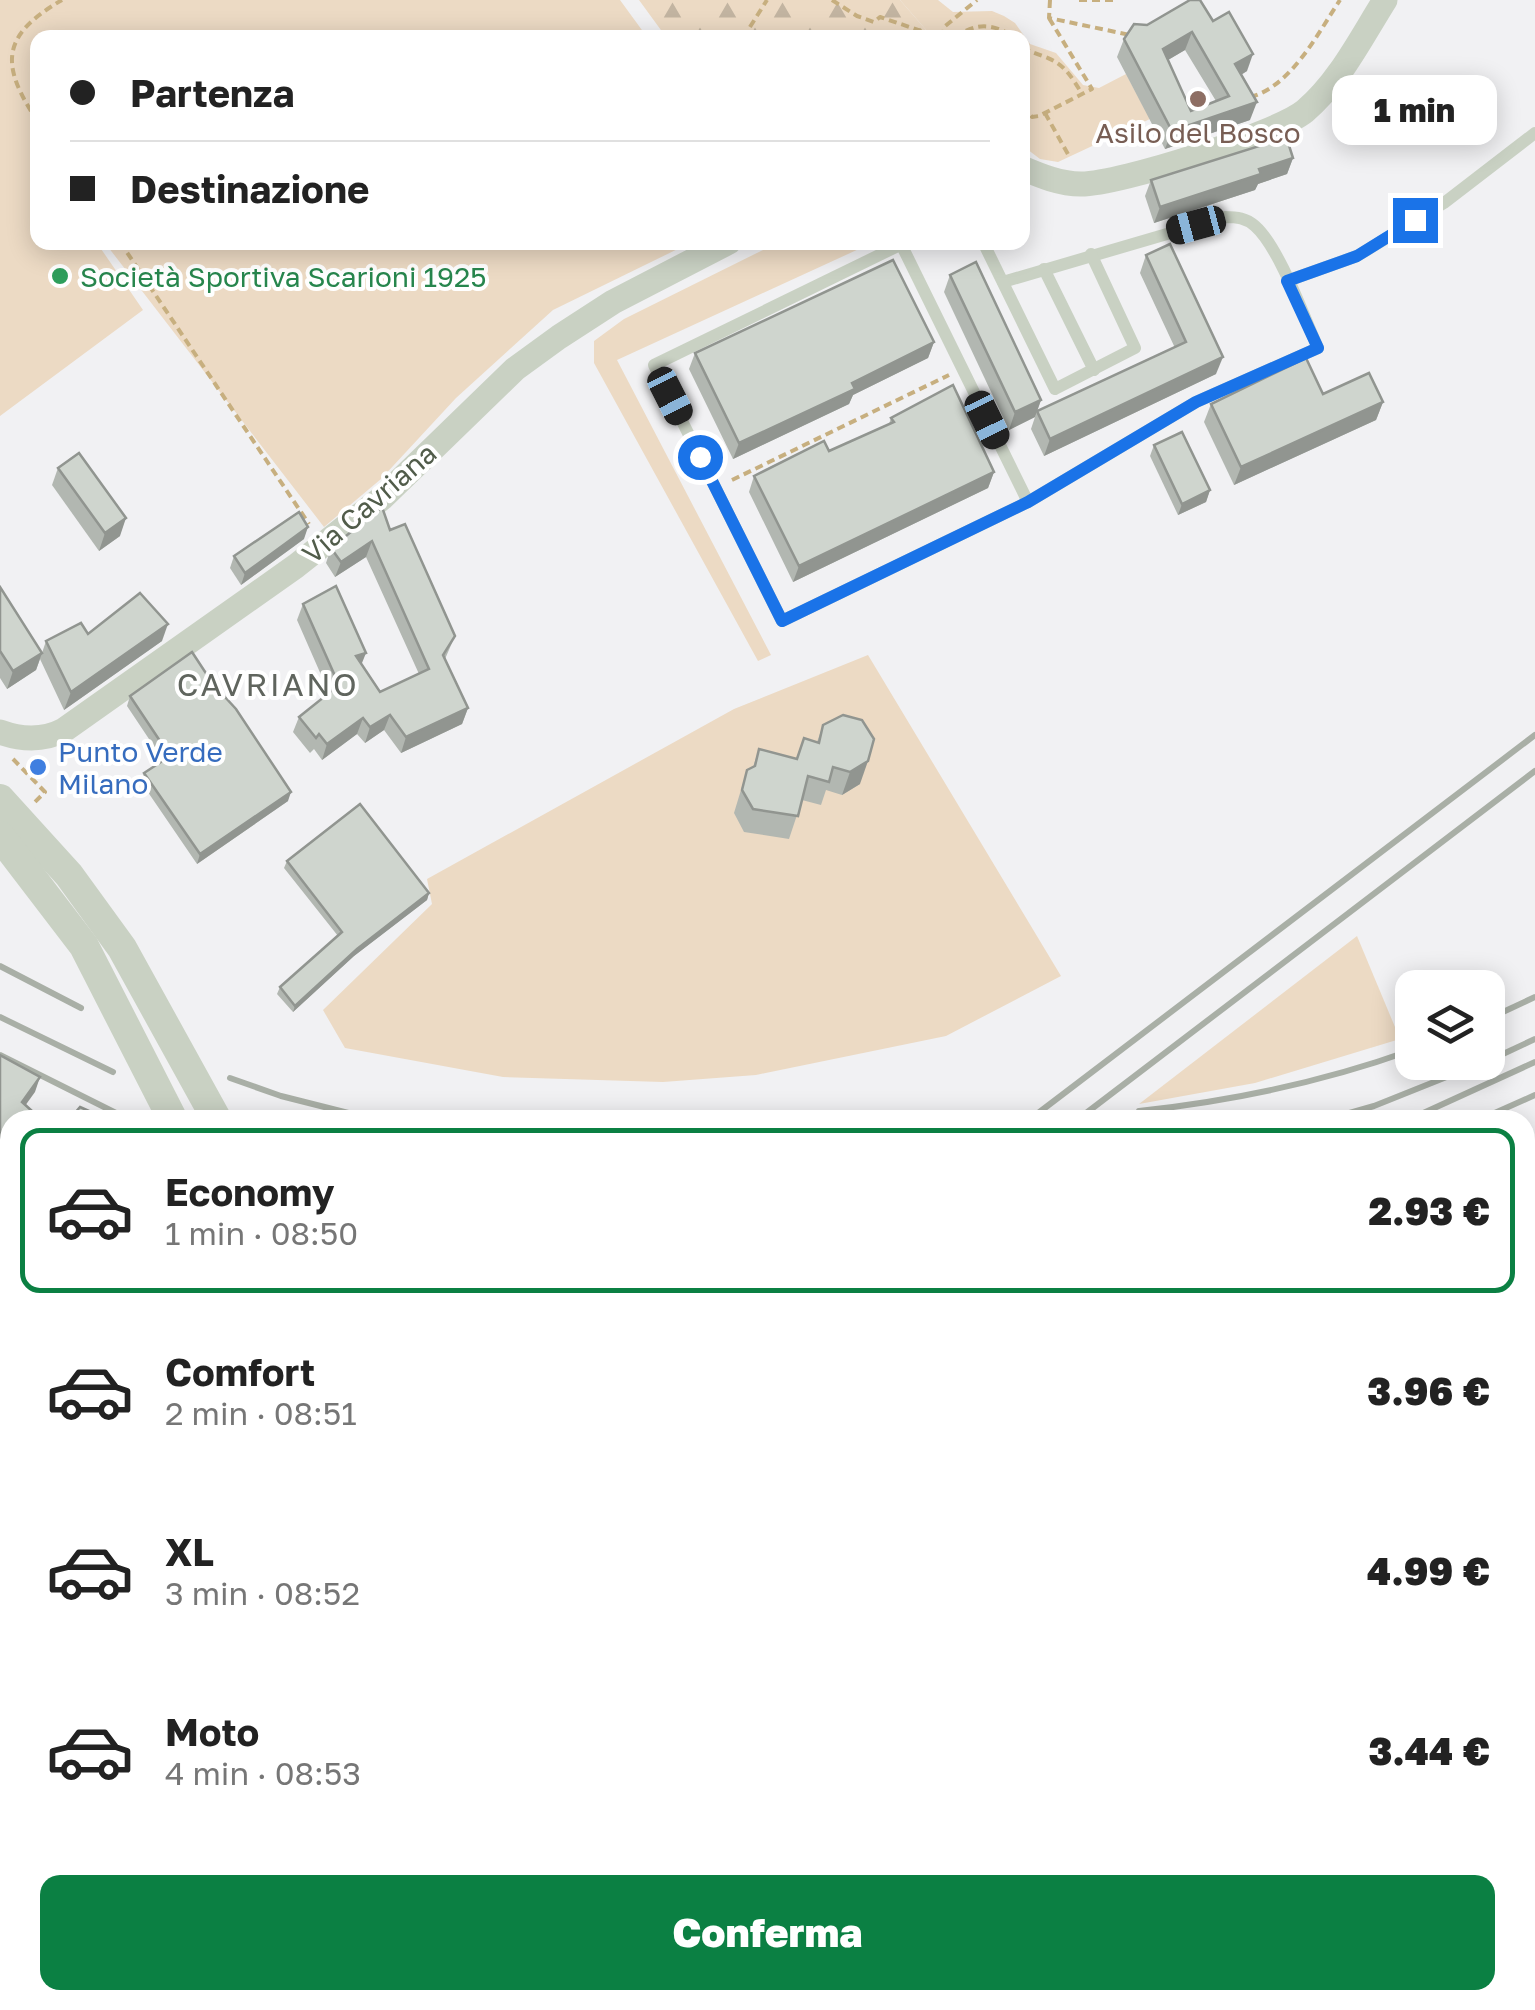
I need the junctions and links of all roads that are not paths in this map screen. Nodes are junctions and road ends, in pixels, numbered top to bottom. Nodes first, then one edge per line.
1 (1386, 0) edge
2 (1535, 133) edge
3 (1030, 172) edge
4 (713, 250) edge
5 (890, 250) edge
6 (907, 250) edge
7 (987, 250) edge
8 (1091, 254) junction
9 (1044, 268) junction
10 (1287, 281) junction
11 (1002, 282) junction
12 (1094, 370) junction
13 (1028, 502) junction
14 (2, 741) edge
15 (0, 799) edge
16 (0, 836) edge
17 (166, 1110) edge
18 (212, 1110) edge

1 - 3 street
2 - 10 lane
4 - 14 street, Via Cavriana
5 - 13 lane
6 - 13 lane
7 - 11 lane
8 - 9 lane
8 - 10 lane
8 - 12 lane
9 - 11 lane
9 - 12 lane
10 - 13 lane
11 - 12 lane
15 - 18 street
16 - 17 street

